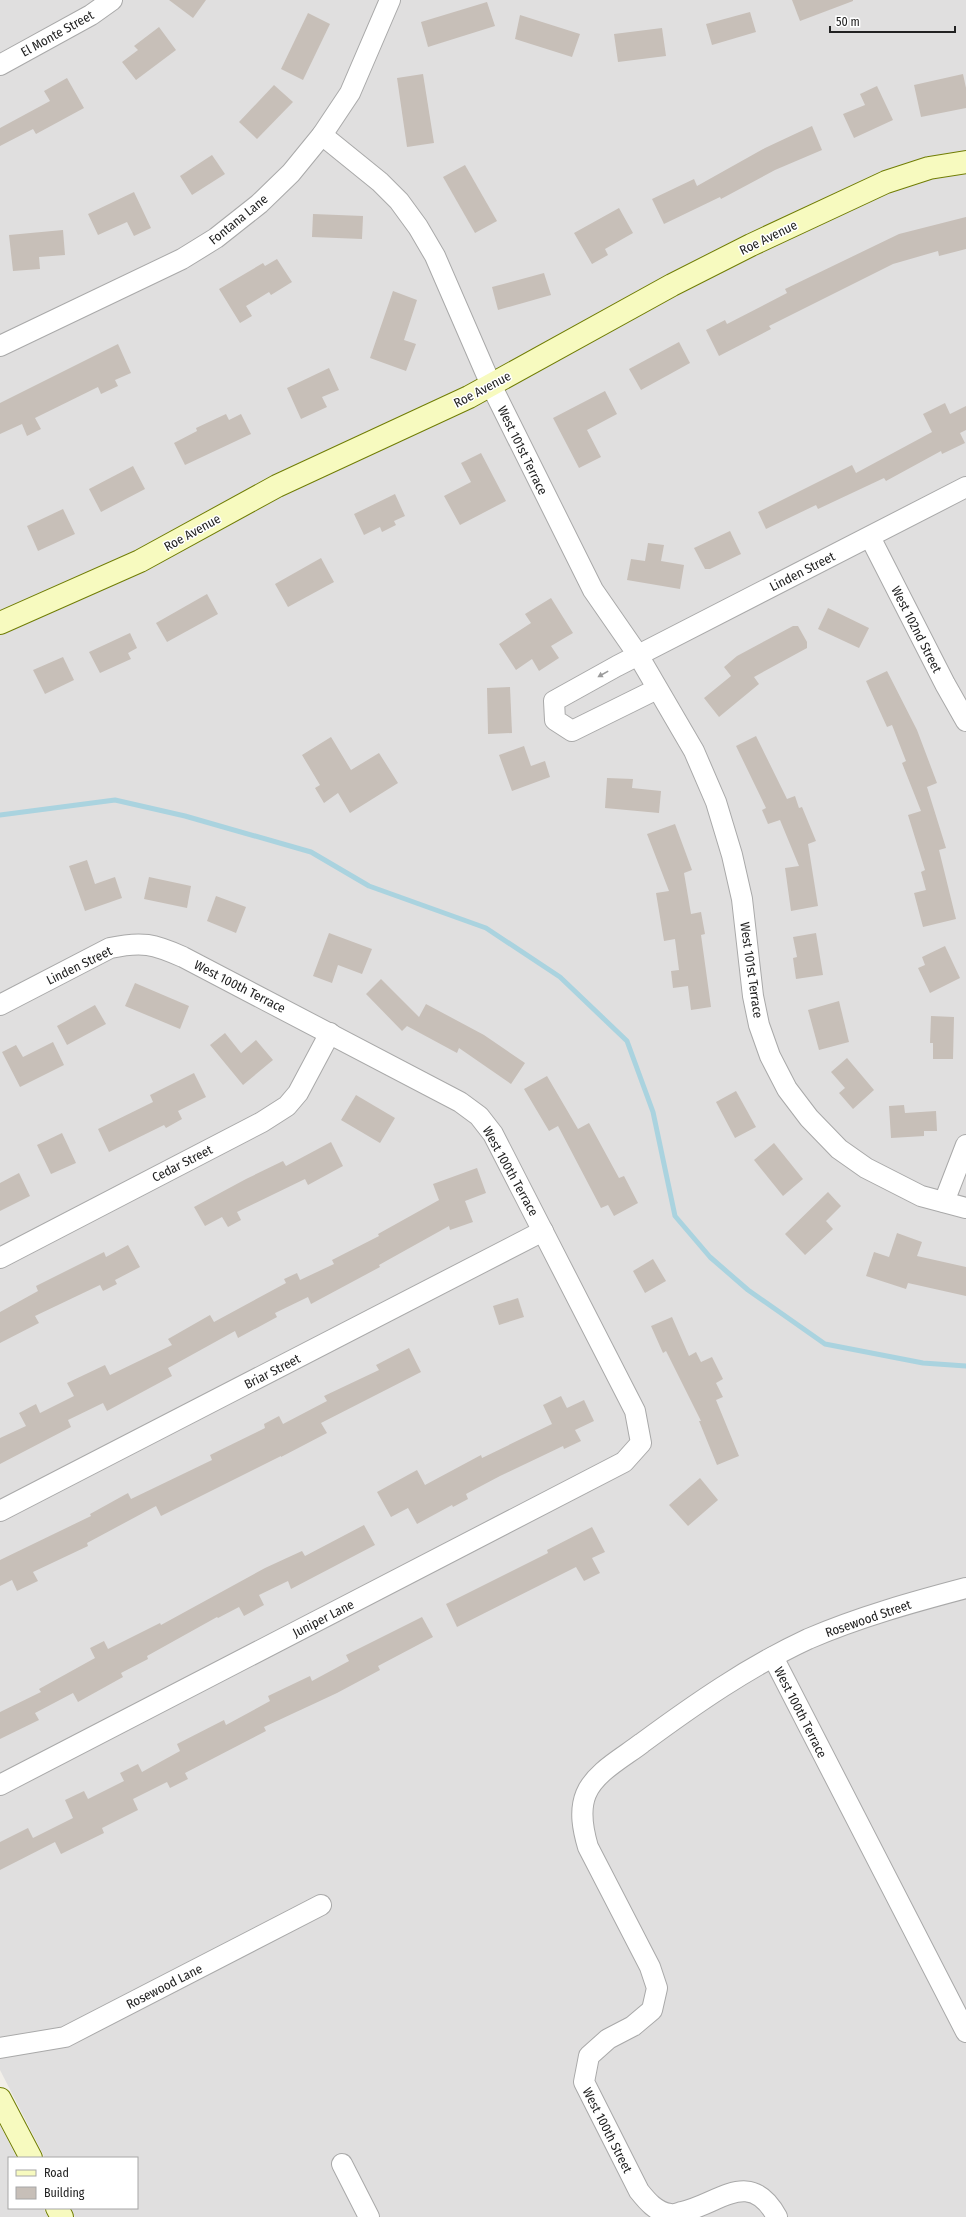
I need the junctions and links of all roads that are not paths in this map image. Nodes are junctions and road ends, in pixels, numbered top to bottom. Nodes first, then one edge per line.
1 (112, 0) edge
2 (390, 0) edge
3 (0, 65) edge
4 (322, 135) junction
5 (966, 162) edge
6 (0, 346) edge
7 (491, 385) junction
8 (966, 487) edge
9 (870, 537) junction
10 (0, 623) edge
11 (638, 655) junction
12 (658, 689) junction
13 (966, 721) edge
14 (162, 948) joint
15 (0, 1005) edge
16 (330, 1033) junction
17 (966, 1145) edge
18 (944, 1202) junction
19 (966, 1208) edge
20 (543, 1231) junction
21 (0, 1258) edge
22 (641, 1443) joint
23 (0, 1511) edge
24 (966, 1588) edge
25 (773, 1657) junction
26 (0, 1785) edge
27 (615, 1899) joint
28 (321, 1905) dead end
29 (966, 2032) edge
30 (0, 2048) edge
31 (0, 2099) edge
32 (30, 2157) edge
33 (342, 2164) dead end
34 (369, 2217) edge
35 (776, 2217) edge

1 - 3 street, El Monte Street
2 - 4 street, Fontana Lane
4 - 6 street, Fontana Lane
4 - 7 street, West 101st Terrace
5 - 7 main road, Roe Avenue
7 - 10 main road, Roe Avenue
7 - 11 street, West 101st Terrace
8 - 9 street, Linden Street
9 - 11 street, Linden Street
9 - 13 street, West 102nd Street
11 - 12 street, West 101st Terrace
11 -> 12 street
12 - 18 street, West 101st Terrace
14 - 15 street, Linden Street
14 - 16 street, West 100th Terrace
16 - 20 street, West 100th Terrace
16 - 21 street, Cedar Street
17 - 18 street
18 - 19 street
20 - 22 street, West 100th Terrace
20 - 23 street, Briar Street
22 - 26 street, Juniper Lane
24 - 25 street, Rosewood Street
25 - 27 street, West 100th Terrace
25 - 29 street, West 100th Terrace
27 - 35 street, West 100th Street
28 - 30 street, Rosewood Lane
31 - 32 main road
33 - 34 street

